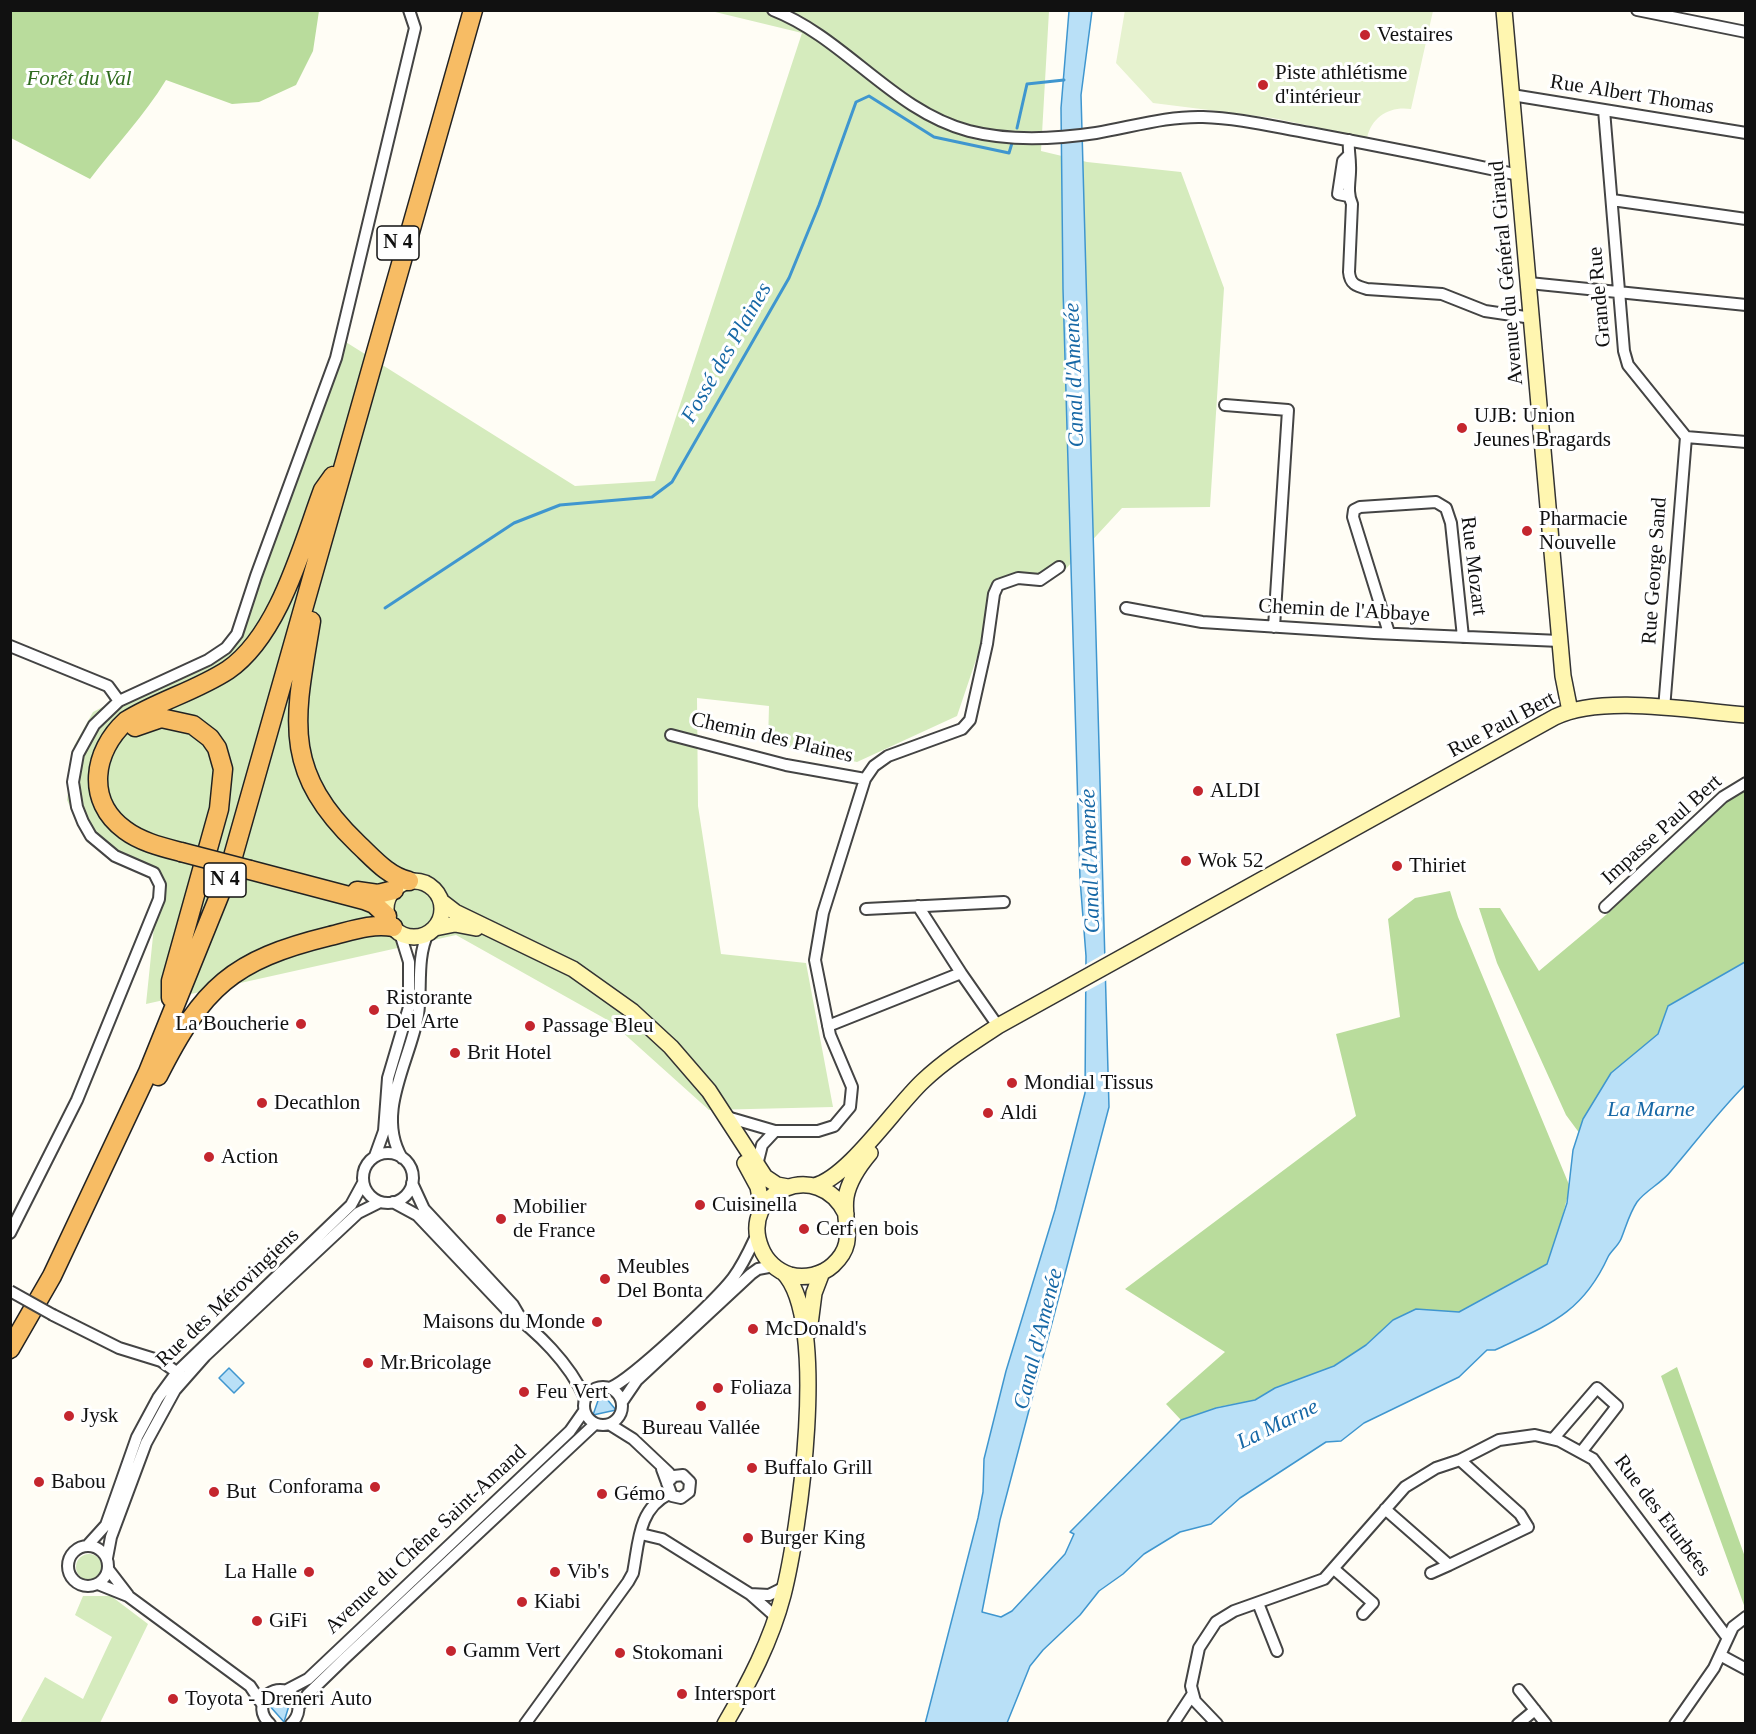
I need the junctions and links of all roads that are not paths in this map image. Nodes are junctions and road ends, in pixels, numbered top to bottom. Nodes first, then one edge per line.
1 (409, 10) edge
2 (465, 10) edge
3 (472, 10) edge
4 (773, 10) edge
5 (1504, 10) edge
6 (1637, 10) edge
7 (1746, 32) edge
8 (1512, 95) junction
9 (1604, 110) junction
10 (1746, 133) edge
11 (1349, 140) junction
12 (1519, 175) junction
13 (1612, 200) junction
14 (1746, 219) edge
15 (1528, 283) junction
16 (1619, 292) junction
17 (1746, 305) edge
18 (1532, 318) junction
19 (1225, 405) dead end
20 (1686, 437) junction
21 (1746, 442) edge
22 (333, 476) junction
23 (319, 553) junction
24 (1059, 567) dead end
25 (1126, 608) dead end
26 (1274, 627) junction
27 (1389, 633) junction
28 (1463, 637) junction
29 (1560, 641) junction
30 (10, 646) edge
31 (119, 701) junction
32 (1664, 709) junction
33 (1570, 711) junction
34 (1746, 715) edge
35 (671, 735) dead end
36 (865, 779) junction
37 (1746, 783) edge
38 (183, 848) junction
39 (251, 866) junction
40 (401, 885) junction
41 (442, 902) junction
42 (1004, 902) dead end
43 (918, 906) junction
44 (1605, 907) dead end
45 (866, 909) dead end
46 (393, 925) junction
47 (431, 931) junction
48 (961, 973) junction
49 (171, 998) junction
50 (828, 1026) junction
51 (998, 1026) junction
52 (952, 1059) junction
53 (727, 1117) junction
54 (775, 1131) junction
55 (375, 1156) junction
56 (402, 1158) junction
57 (757, 1165) junction
58 (363, 1183) junction
59 (412, 1183) junction
60 (814, 1186) junction
61 (788, 1187) junction
62 (92, 1194) junction
63 (380, 1202) junction
64 (393, 1202) junction
65 (762, 1209) junction
66 (846, 1214) junction
67 (10, 1233) edge
68 (757, 1233) junction
69 (778, 1269) junction
70 (822, 1272) junction
71 (10, 1291) edge
72 (524, 1322) junction
73 (10, 1335) edge
74 (10, 1349) edge
75 (806, 1353) junction
76 (181, 1375) junction
77 (574, 1375) junction
78 (597, 1387) junction
79 (610, 1388) junction
80 (585, 1398) junction
81 (622, 1402) junction
82 (584, 1411) junction
83 (621, 1414) junction
84 (595, 1424) junction
85 (609, 1424) junction
86 (633, 1439) junction
87 (1552, 1439) junction
88 (1582, 1451) junction
89 (1460, 1460) junction
90 (1385, 1509) junction
91 (640, 1534) junction
92 (87, 1546) junction
93 (108, 1564) junction
94 (1449, 1564) junction
95 (1334, 1569) junction
96 (1431, 1573) dead end
97 (98, 1584) junction
98 (785, 1587) junction
99 (750, 1594) junction
100 (128, 1596) junction
101 (1258, 1603) junction
102 (1363, 1614) dead end
103 (1712, 1615) junction
104 (776, 1617) junction
105 (1746, 1617) edge
106 (1733, 1627) junction
107 (1726, 1637) junction
108 (1277, 1651) dead end
109 (1720, 1655) junction
110 (1746, 1669) edge
111 (250, 1686) junction
112 (287, 1690) junction
113 (1519, 1690) dead end
114 (272, 1691) junction
115 (1192, 1695) junction
116 (262, 1704) junction
117 (299, 1709) junction
118 (1535, 1710) junction
119 (267, 1722) edge
120 (291, 1724) edge
121 (307, 1724) edge
122 (525, 1724) edge
123 (725, 1724) edge
124 (1173, 1724) edge
125 (1217, 1724) edge
126 (1518, 1724) edge
127 (1546, 1724) edge
128 (1675, 1724) edge

1 - 31 street
2 - 22 highway, N 4
3 - 23 highway, N 4
4 - 11 street
5 - 8 main road, Avenue du Général Giraud
6 - 7 street
8 - 9 street, Rue Albert Thomas
8 - 12 main road, Avenue du Général Giraud
9 - 10 street, Rue Albert Thomas
9 - 13 street, Grande Rue
11 - 12 street
11 - 18 street
12 - 15 main road, Avenue du Général Giraud
13 - 14 street
13 - 16 street, Grande Rue
15 - 16 street
15 - 18 main road, Avenue du Général Giraud
16 - 17 street
16 - 20 street, Grande Rue
18 - 29 main road, Avenue du Général Giraud
19 - 26 street
20 - 21 street
20 - 32 street, Rue George Sand
22 - 38 highway
22 - 49 highway, N 4
23 - 40 highway
23 - 62 highway, N 4
24 - 36 street
25 - 26 street, Chemin de l'Abbaye
26 - 27 street, Chemin de l'Abbaye
27 - 28 street, Chemin de l'Abbaye
27 - 28 street, Rue Mozart
28 - 29 street, Chemin de l'Abbaye
29 - 33 main road, Avenue du Général Giraud
30 - 31 street
31 - 67 street
32 - 33 main road, Rue Paul Bert
32 - 34 main road, Rue Paul Bert
33 - 51 main road, Rue Paul Bert
35 - 36 street, Chemin des Plaines
36 - 50 street
37 - 44 street, Impasse Paul Bert
38 - 39 highway, bridge
38 - 49 highway
39 - 40 highway
39 - 46 highway
40 - 41 main road
40 - 46 main road
41 - 47 main road
41 - 53 main road
42 - 43 street
43 - 45 street
43 - 48 street
46 - 47 main road
46 - 55 street
46 - 62 highway
47 - 56 street
47 - 65 main road
48 - 50 street
48 - 51 street
49 - 73 highway, N 4
50 - 54 street
51 - 52 main road, Rue Paul Bert
52 - 60 main road
52 - 66 main road
53 - 54 street
53 - 57 main road
54 - 57 street
55 - 56 street
55 - 58 street
56 - 59 street
57 - 61 main road
58 - 63 street
58 - 76 street, Rue des Mérovingiens
59 - 64 street
59 - 72 street
60 - 61 main road
60 - 66 main road
61 - 65 main road
62 - 74 highway, N 4
63 - 64 street
63 - 76 street, Rue des Mérovingiens
64 - 72 street
65 - 68 main road
66 - 70 main road
68 - 69 main road
68 - 79 street
69 - 70 main road
69 - 75 main road
69 - 81 street
70 - 75 main road
71 - 76 street, bridge
72 - 77 street
75 - 98 main road
76 - 92 street, Rue des Mérovingiens
76 - 93 street, Rue des Mérovingiens
77 - 78 street
77 - 80 street
78 - 79 street
78 - 80 street
79 - 81 street
80 - 82 street
81 - 83 street
82 - 84 street
82 - 112 street, Avenue du Chêne Saint-Amand
83 - 85 street
83 - 86 street
84 - 85 street
84 - 117 street, Avenue du Chêne Saint-Amand
85 - 86 street
86 - 91 street
87 - 88 street, Rue des Eturbées
87 - 88 street
87 - 89 street, Rue des Eturbées
88 - 103 street, Rue des Eturbées
89 - 90 street, Rue des Eturbées
89 - 94 street
90 - 94 street
90 - 95 street, Rue des Eturbées
91 - 99 street
91 - 122 street
92 - 93 street
92 - 97 street
93 - 97 street
93 - 100 street
94 - 96 street
95 - 101 street, Rue des Eturbées
95 - 102 street
97 - 100 street
98 - 99 street
98 - 104 main road
99 - 104 street
100 - 111 street
101 - 108 street
101 - 115 street, Rue des Eturbées
103 - 106 street, Rue des Eturbées
103 - 107 street, Rue des Eturbées
104 - 123 main road
105 - 106 street
106 - 107 street
107 - 109 street
109 - 110 street
109 - 128 street
111 - 114 street
111 - 116 street
112 - 114 street
112 - 117 street
113 - 118 street
114 - 116 street
115 - 124 street
115 - 125 street
116 - 119 street
117 - 120 street, Avenue du Chêne Saint-Amand
117 - 121 street
118 - 126 street
118 - 127 street

